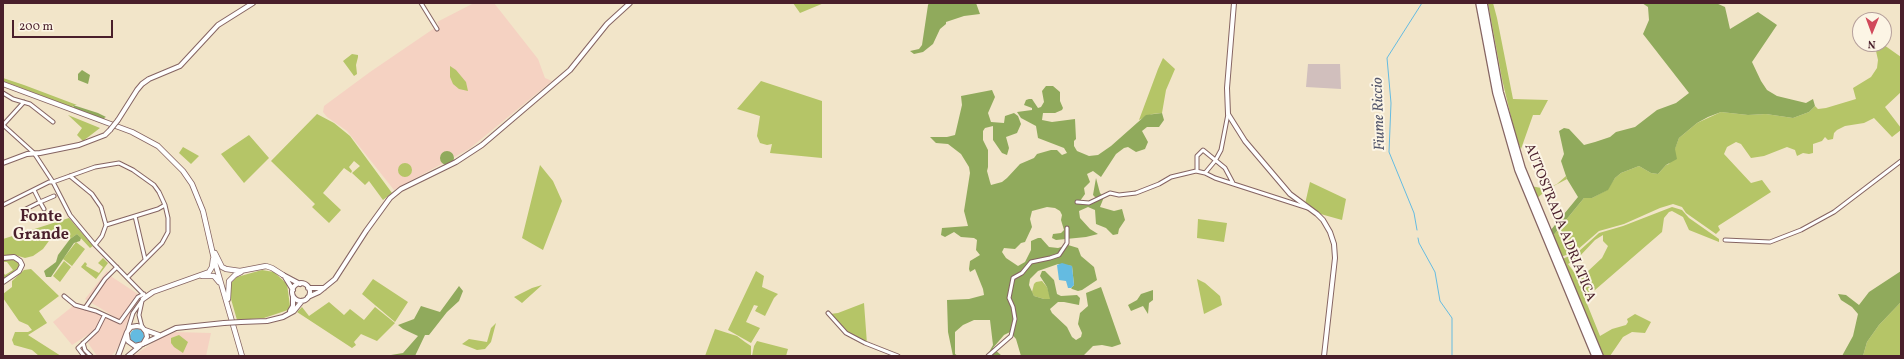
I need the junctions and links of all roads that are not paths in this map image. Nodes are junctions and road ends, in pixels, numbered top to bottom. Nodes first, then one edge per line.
1 (253, 3) edge
2 (421, 3) edge
3 (630, 3) edge
4 (1234, 3) edge
5 (1479, 3) edge
6 (1484, 3) edge
7 (437, 29) dead end
8 (3, 84) edge
9 (3, 93) edge
10 (24, 102) junction
11 (1228, 114) junction
12 (53, 122) dead end
13 (3, 125) edge
14 (34, 154) junction
15 (1215, 161) junction
16 (1901, 161) edge
17 (3, 163) edge
18 (1197, 171) junction
19 (1205, 173) junction
20 (70, 176) junction
21 (54, 182) junction
22 (1233, 183) junction
23 (34, 190) junction
24 (1528, 192) junction
25 (54, 196) dead end
26 (40, 202) junction
27 (1077, 202) dead end
28 (3, 205) edge
29 (166, 205) junction
30 (26, 209) dead end
31 (44, 209) dead end
32 (1312, 209) junction
33 (135, 216) junction
34 (106, 225) junction
35 (1067, 228) dead end
36 (1725, 240) dead end
37 (95, 245) junction
38 (213, 248) junction
39 (3, 258) edge
40 (145, 259) junction
41 (117, 267) junction
42 (245, 270) junction
43 (283, 275) junction
44 (200, 276) junction
45 (128, 277) junction
46 (3, 282) edge
47 (301, 284) junction
48 (1567, 286) junction
49 (308, 288) junction
50 (324, 288) junction
51 (293, 290) junction
52 (64, 296) dead end
53 (293, 296) junction
54 (144, 297) junction
55 (308, 297) junction
56 (302, 301) junction
57 (228, 306) junction
58 (85, 308) junction
59 (828, 313) dead end
60 (288, 314) junction
61 (104, 316) junction
62 (144, 329) junction
63 (127, 333) junction
64 (159, 335) junction
65 (83, 343) junction
66 (142, 344) junction
67 (84, 356) edge
68 (91, 356) edge
69 (118, 356) edge
70 (128, 356) edge
71 (242, 356) edge
72 (898, 356) edge
73 (988, 356) edge
74 (1324, 356) edge
75 (1595, 356) edge
76 (1600, 356) edge

1 - 14 street, bridge
2 - 7 street
3 - 50 street
4 - 11 street
5 - 24 highway, AUTOSTRADA ADRIATICA
6 - 24 highway, AUTOSTRADA ADRIATICA
8 - 38 main road
9 - 10 street
10 - 12 street
10 - 13 street
11 - 15 street
11 - 32 street
13 - 14 street
14 - 17 street
14 - 21 street
15 - 18 street
15 - 19 street
15 - 22 street
16 - 36 street
18 - 19 street
18 - 27 street
19 - 22 street
20 - 21 street
20 - 29 street
20 - 34 street
21 - 23 street
21 - 37 street
22 - 32 street
23 - 26 street
23 - 28 street
24 - 48 highway, AUTOSTRADA ADRIATICA
25 - 26 street
26 - 30 street
26 - 31 street
29 - 33 street
29 - 40 street
32 - 74 street
33 - 34 street
33 - 40 street
34 - 37 street
35 - 73 street
37 - 41 street
38 - 42 main road
38 - 44 main road
38 - 57 main road
39 - 46 street
40 - 45 street
41 - 45 street
41 - 58 street
42 - 43 main road
42 - 57 main road
43 - 47 street
43 - 51 street
44 - 54 main road
44 - 57 main road
45 - 54 street
47 - 49 street
47 - 51 street
48 - 75 highway, AUTOSTRADA ADRIATICA
48 - 76 highway, AUTOSTRADA ADRIATICA
49 - 50 street
49 - 55 street
50 - 55 street
51 - 53 street
52 - 58 street
53 - 56 street
53 - 60 street
54 - 61 street
54 - 62 street
54 - 63 street
55 - 56 street
56 - 60 street
57 - 71 main road
58 - 61 street
59 - 72 street
60 - 64 street, bridge
61 - 65 street
62 - 63 street
62 - 64 street
62 - 66 street
63 - 66 street
63 - 69 street
64 - 66 street
65 - 67 street
65 - 68 street
66 - 70 street

